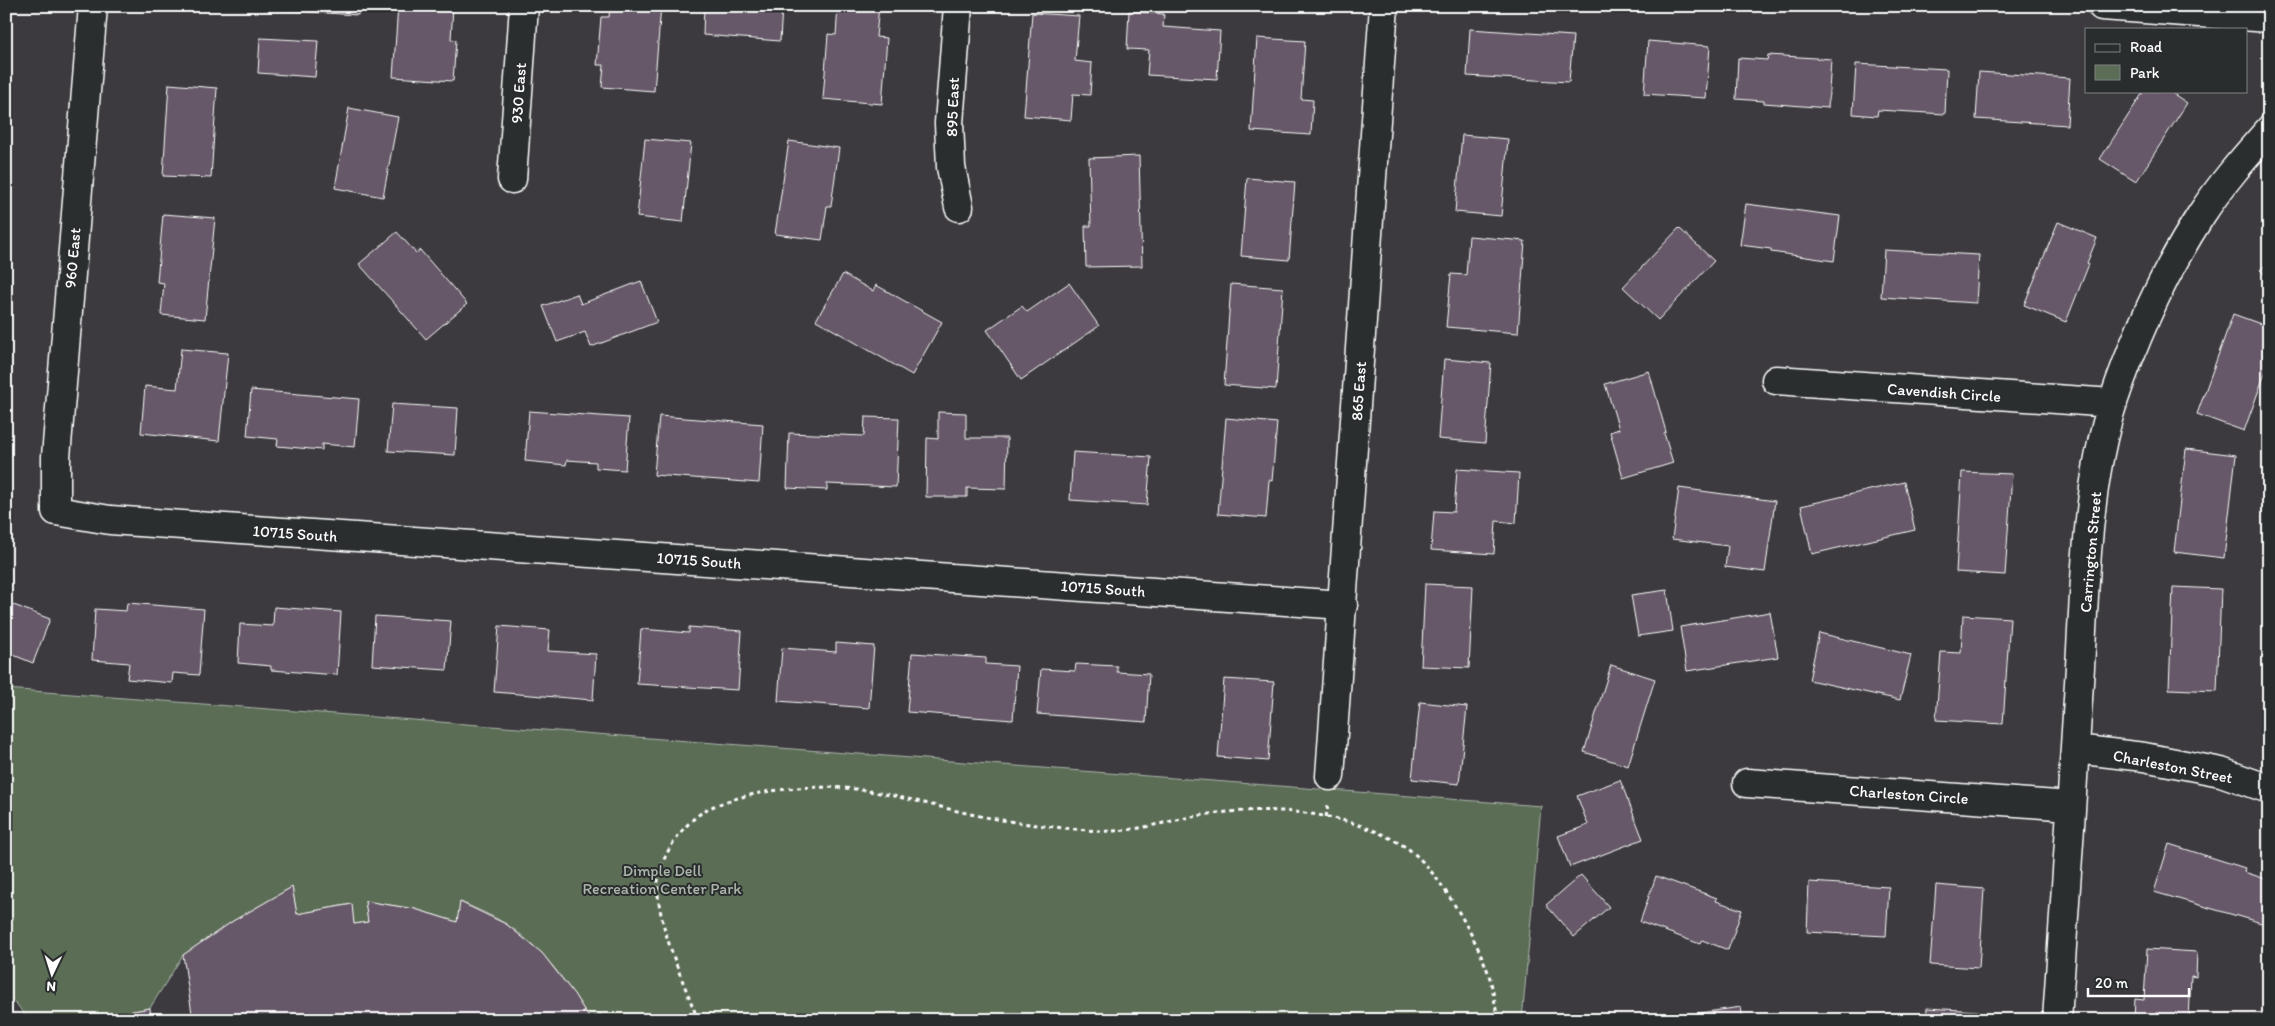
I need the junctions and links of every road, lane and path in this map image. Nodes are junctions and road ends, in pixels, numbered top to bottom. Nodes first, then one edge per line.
1 (94, 6) edge
2 (524, 6) edge
3 (958, 6) edge
4 (1384, 6) edge
5 (2102, 6) edge
6 (2269, 18) edge
7 (2269, 130) edge
8 (512, 179) dead end
9 (959, 207) dead end
10 (1776, 380) dead end
11 (2113, 403) junction
12 (56, 511) joint
13 (1343, 605) junction
14 (2075, 749) junction
15 (1330, 776) dead end
16 (1748, 783) dead end
17 (2269, 789) edge
18 (2072, 806) junction
19 (6, 1016) edge
20 (8, 1020) edge
21 (698, 1020) edge
22 (1498, 1020) edge
23 (2056, 1020) edge

1 - 12 street, 960 East
2 - 8 street, 930 East
3 - 9 street, 895 East
4 - 13 street, 865 East
5 - 6 street
7 - 11 street, Carrington Street
10 - 11 street, Cavendish Circle
11 - 14 street, Carrington Street
12 - 13 street, 10715 South
13 - 15 street, 865 East
14 - 17 street, Charleston Street
14 - 18 street, Carrington Street
16 - 18 street, Charleston Circle
18 - 23 street, Carrington Street
19 - 20 path
21 - 22 path

